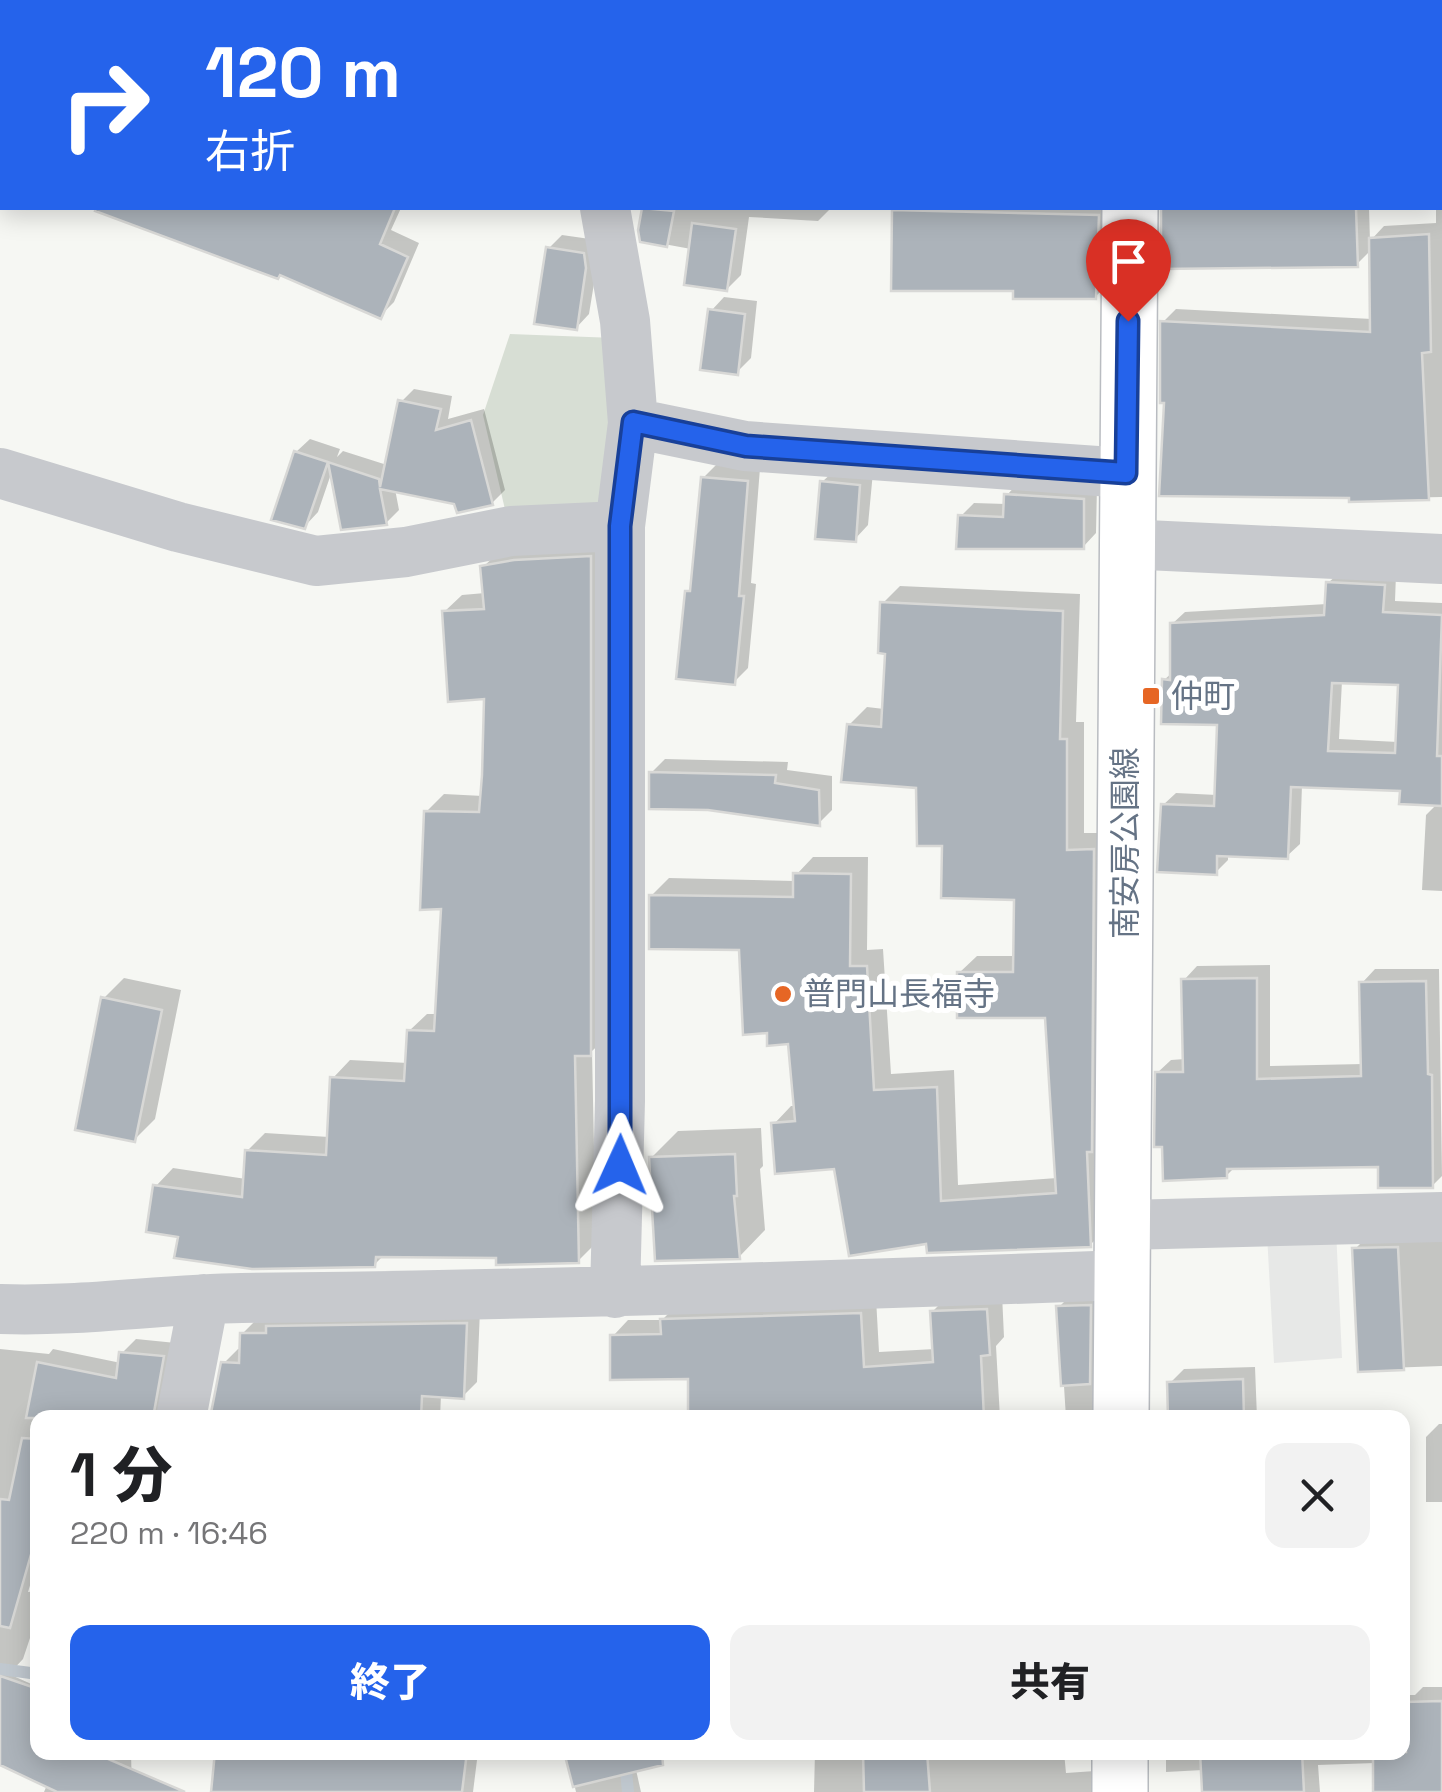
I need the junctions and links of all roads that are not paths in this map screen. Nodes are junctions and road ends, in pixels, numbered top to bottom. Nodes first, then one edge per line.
1 (604, 210) edge
2 (1130, 210) edge
3 (633, 422) junction
4 (0, 473) edge
5 (1126, 473) junction
6 (620, 526) junction
7 (1125, 544) junction
8 (1442, 559) edge
9 (1442, 1217) edge
10 (1124, 1250) junction
11 (615, 1294) junction
12 (204, 1299) junction
13 (0, 1309) edge
14 (183, 1410) edge
15 (1122, 1410) edge
16 (1120, 1760) edge
17 (1120, 1792) edge

1 - 3 street
2 - 5 main road, 南安房公園線
3 - 5 street
3 - 6 street
4 - 6 street
5 - 7 main road, 南安房公園線
6 - 11 street
7 - 8 street
7 - 10 main road, 南安房公園線
9 - 10 street
10 - 11 street
10 - 15 main road, 南安房公園線
11 - 12 street
12 - 13 street
12 - 14 street
16 - 17 main road

